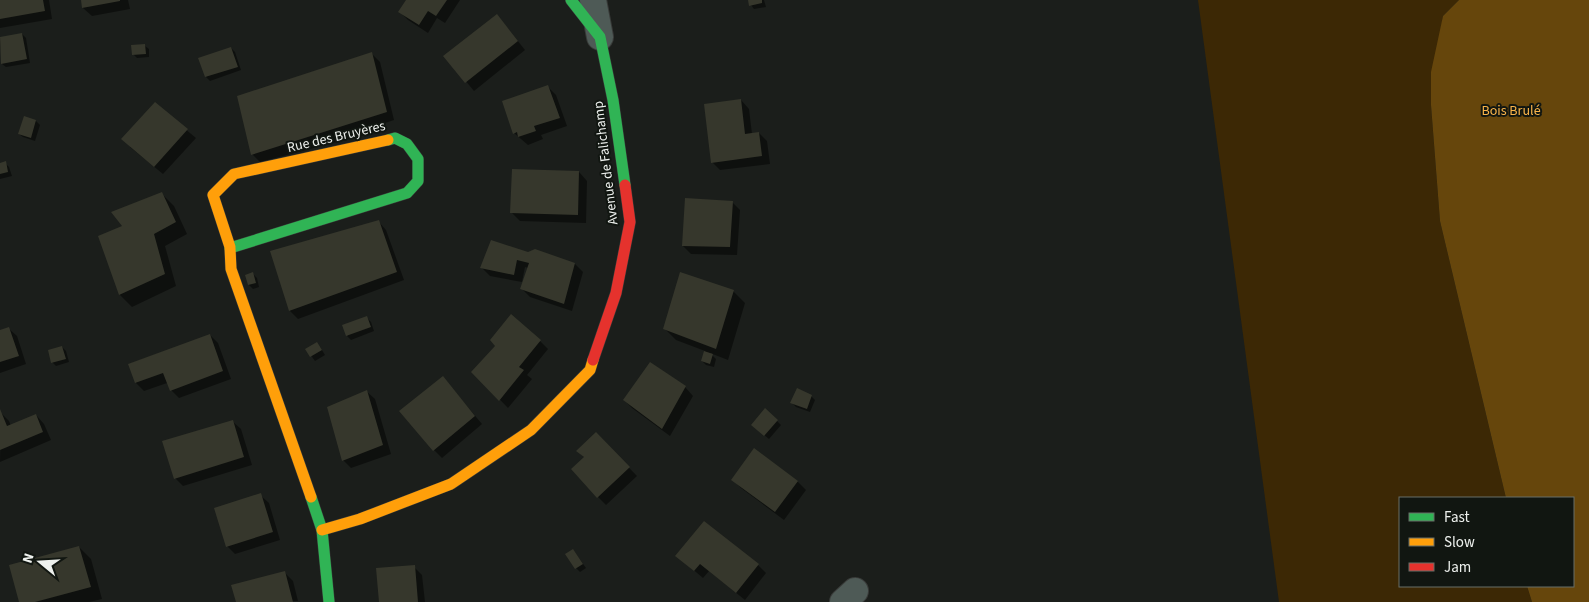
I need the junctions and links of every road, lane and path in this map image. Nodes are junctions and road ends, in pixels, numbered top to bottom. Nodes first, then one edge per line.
1 (571, 0) edge
2 (593, 0) edge
3 (600, 37) junction
4 (230, 246) junction
5 (322, 530) junction
6 (329, 602) edge

1 - 3 street, Avenue de Falichamp
2 - 3 street
3 - 5 street, Avenue de Falichamp
4 - 4 street, Rue des Bruyères
4 - 5 street, Rue des Bruyères
5 - 6 street, Rue des Bruyères

